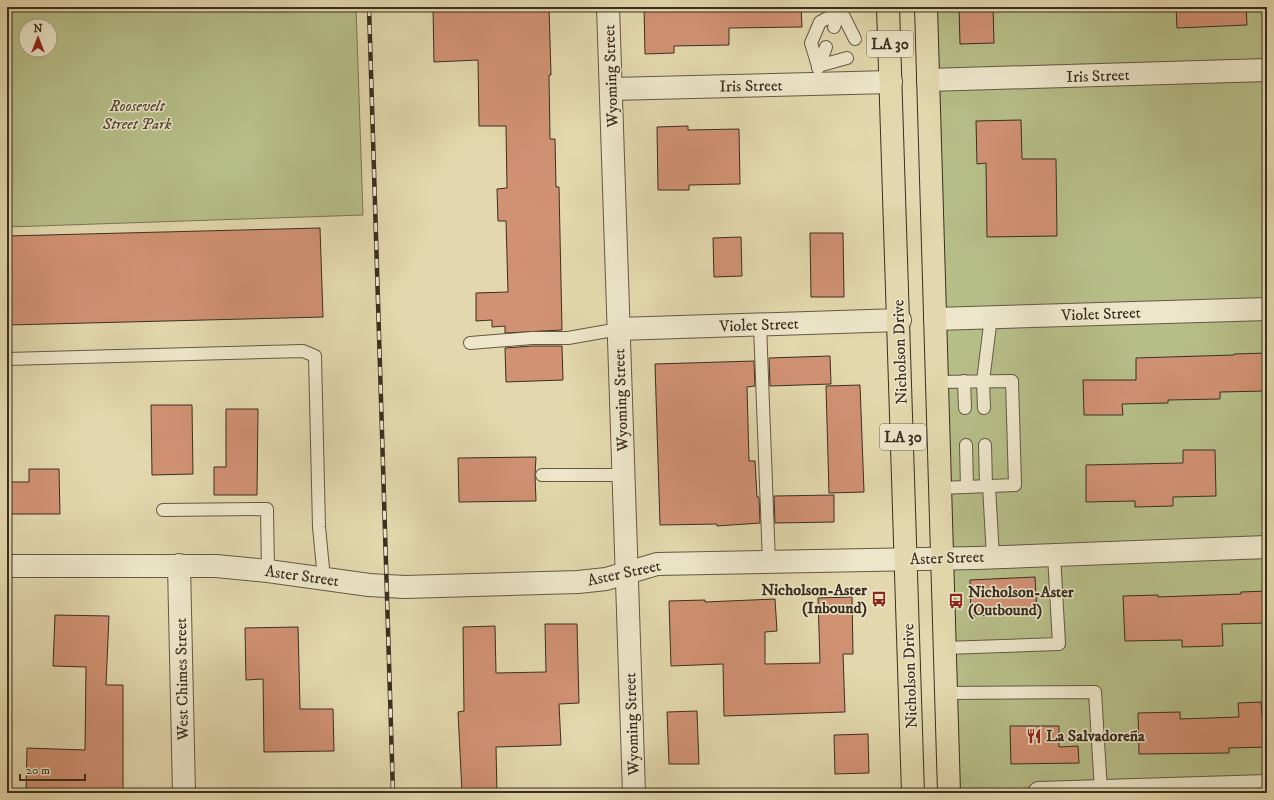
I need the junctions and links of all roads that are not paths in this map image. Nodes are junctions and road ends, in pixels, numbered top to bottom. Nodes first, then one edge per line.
1 (608, 7) edge
2 (888, 7) edge
3 (841, 9) edge
4 (925, 11) edge
5 (834, 27) dead end
6 (856, 39) dead end
7 (826, 47) dead end
8 (847, 58) dead end
9 (1267, 70) edge
10 (817, 75) junction
11 (928, 80) junction
12 (891, 82) junction
13 (612, 89) junction
14 (1267, 309) edge
15 (991, 317) junction
16 (935, 319) junction
17 (900, 320) junction
18 (760, 325) junction
19 (619, 329) junction
20 (470, 343) dead end
21 (7, 359) edge
22 (964, 381) junction
23 (983, 381) junction
24 (937, 382) junction
25 (964, 408) dead end
26 (984, 408) dead end
27 (966, 445) dead end
28 (985, 445) dead end
29 (542, 475) dead end
30 (624, 475) junction
31 (988, 486) junction
32 (967, 487) junction
33 (940, 488) junction
34 (163, 510) dead end
35 (1267, 547) edge
36 (1054, 555) junction
37 (993, 557) junction
38 (942, 559) junction
39 (906, 560) junction
40 (769, 563) junction
41 (179, 565) junction
42 (7, 566) edge
43 (268, 571) junction
44 (628, 573) junction
45 (324, 579) junction
46 (945, 648) junction
47 (946, 694) junction
48 (1267, 786) edge
49 (1101, 791) junction
50 (184, 793) edge
51 (634, 793) edge
52 (913, 793) edge
53 (949, 793) edge
54 (1039, 793) edge
55 (1054, 793) edge

1 - 13 street, Wyoming Street
2 - 12 main road, Nicholson Drive / LA 30
3 - 5 lane
3 - 6 lane
3 - 10 lane
4 - 11 main road, LA 30
7 - 10 lane
8 - 10 lane
9 - 11 street, Iris Street
10 - 12 street, Iris Street
10 - 13 street, Iris Street
11 - 16 main road, LA 30
12 - 17 main road, Nicholson Drive / LA 30
13 - 19 street, Wyoming Street
14 - 15 street, Violet Street
15 - 16 street, Violet Street
15 - 23 lane
16 - 24 main road, LA 30
17 - 18 street, Violet Street
17 - 39 main road, Nicholson Drive / LA 30
18 - 19 street, Violet Street
18 - 40 lane
19 - 20 lane
19 - 30 street, Wyoming Street
21 - 45 lane
22 - 23 lane
22 - 24 lane
22 - 25 lane
23 - 26 lane
23 - 31 lane
24 - 33 main road, LA 30
27 - 32 lane
28 - 31 lane
29 - 30 lane
30 - 44 street, Wyoming Street
31 - 32 lane
31 - 37 lane
32 - 33 lane
33 - 38 main road, LA 30
34 - 43 lane
35 - 36 street, Aster Street
36 - 37 street, Aster Street
36 - 46 lane
37 - 38 street, Aster Street
38 - 39 street, Aster Street
38 - 46 main road, LA 30
39 - 40 street, Aster Street
39 - 52 main road, Nicholson Drive / LA 30
40 - 44 street, Aster Street
41 - 42 street, Aster Street
41 - 43 street, Aster Street
41 - 50 street, West Chimes Street
43 - 45 street, Aster Street
44 - 45 street, Aster Street
44 - 51 street, Wyoming Street
46 - 47 main road, LA 30
47 - 49 lane
47 - 53 main road, LA 30
48 - 49 street
49 - 55 street
54 - 55 street

